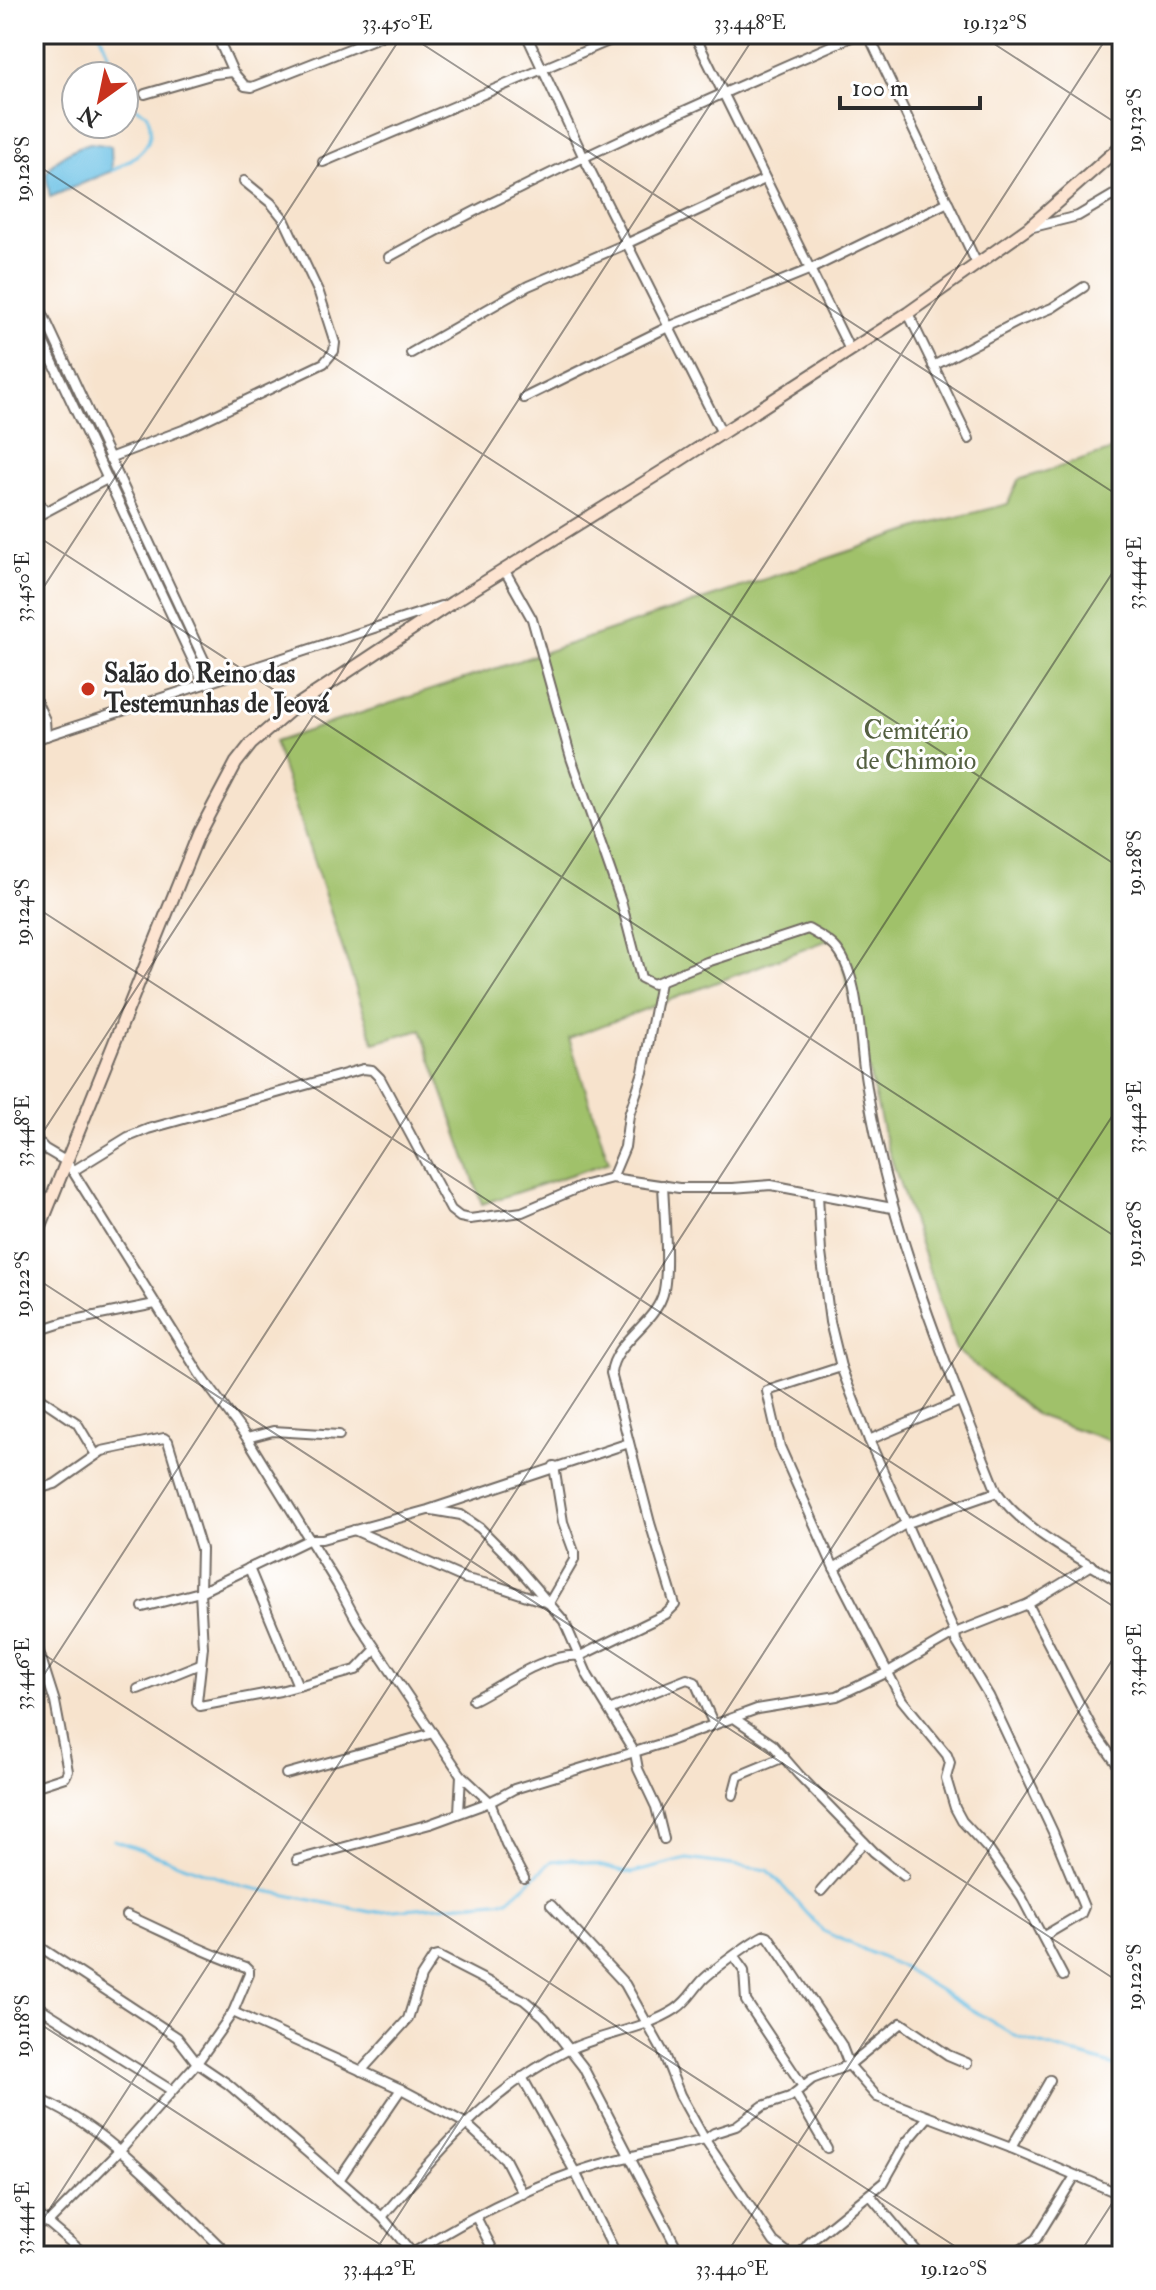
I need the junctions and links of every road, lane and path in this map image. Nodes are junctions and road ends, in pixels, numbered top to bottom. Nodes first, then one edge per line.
1 (216, 34) edge
2 (387, 34) edge
3 (526, 34) edge
4 (625, 34) edge
5 (694, 34) edge
6 (858, 34) edge
7 (868, 34) edge
8 (544, 70) junction
9 (233, 72) junction
10 (722, 93) junction
11 (145, 94) dead end
12 (1122, 145) edge
13 (584, 158) junction
14 (323, 162) dead end
15 (765, 179) junction
16 (244, 181) dead end
17 (1122, 190) edge
18 (948, 202) junction
19 (1028, 228) junction
20 (628, 243) junction
21 (389, 257) dead end
22 (977, 264) junction
23 (811, 269) junction
24 (1084, 287) dead end
25 (34, 295) edge
26 (908, 313) junction
27 (34, 322) edge
28 (668, 327) junction
29 (850, 350) junction
30 (411, 353) dead end
31 (933, 366) junction
32 (524, 398) dead end
33 (722, 433) junction
34 (969, 439) dead end
35 (109, 458) junction
36 (107, 479) junction
37 (34, 496) edge
38 (45, 511) junction
39 (34, 518) edge
40 (505, 571) junction
41 (453, 602) junction
42 (203, 681) junction
43 (34, 696) edge
44 (46, 736) junction
45 (34, 740) edge
46 (660, 982) junction
47 (34, 1137) edge
48 (70, 1167) junction
49 (612, 1178) junction
50 (663, 1185) junction
51 (818, 1194) junction
52 (892, 1208) junction
53 (34, 1242) edge
54 (155, 1304) junction
55 (34, 1332) edge
56 (841, 1367) junction
57 (34, 1394) edge
58 (960, 1401) junction
59 (339, 1435) dead end
60 (247, 1438) junction
61 (869, 1440) junction
62 (629, 1443) junction
63 (96, 1455) junction
64 (554, 1466) junction
65 (34, 1490) edge
66 (997, 1492) junction
67 (428, 1510) junction
68 (905, 1524) junction
69 (354, 1530) junction
70 (310, 1539) junction
71 (1092, 1565) junction
72 (249, 1568) junction
73 (834, 1568) junction
74 (1122, 1584) edge
75 (200, 1592) junction
76 (549, 1603) junction
77 (1028, 1604) junction
78 (143, 1607) dead end
79 (955, 1633) junction
80 (34, 1636) edge
81 (376, 1649) junction
82 (580, 1656) junction
83 (200, 1664) junction
84 (888, 1672) junction
85 (298, 1686) junction
86 (138, 1689) dead end
87 (473, 1700) dead end
88 (609, 1710) junction
89 (734, 1718) junction
90 (714, 1725) junction
91 (433, 1733) junction
92 (635, 1753) junction
93 (784, 1757) junction
94 (1122, 1771) edge
95 (286, 1774) dead end
96 (461, 1775) junction
97 (34, 1787) edge
98 (733, 1795) dead end
99 (490, 1802) junction
100 (459, 1812) junction
101 (664, 1839) dead end
102 (864, 1842) junction
103 (297, 1860) dead end
104 (904, 1876) dead end
105 (524, 1878) dead end
106 (821, 1891) dead end
107 (551, 1905) dead end
108 (127, 1915) dead end
109 (1044, 1936) junction
110 (34, 1943) edge
111 (734, 1957) junction
112 (1063, 1976) dead end
113 (34, 2004) edge
114 (233, 2012) junction
115 (646, 2024) junction
116 (570, 2049) junction
117 (197, 2063) junction
118 (967, 2063) dead end
119 (849, 2065) junction
120 (361, 2071) junction
121 (522, 2077) junction
122 (1050, 2080) dead end
123 (802, 2085) junction
124 (401, 2089) junction
125 (171, 2090) junction
126 (795, 2093) junction
127 (34, 2097) edge
128 (928, 2117) junction
129 (465, 2123) junction
130 (705, 2140) junction
131 (827, 2148) dead end
132 (1011, 2148) junction
133 (119, 2151) junction
134 (630, 2157) junction
135 (575, 2172) junction
136 (1075, 2176) junction
137 (339, 2180) junction
138 (523, 2194) junction
139 (870, 2195) junction
140 (1122, 2195) edge
141 (34, 2211) edge
142 (382, 2217) junction
143 (476, 2217) junction
144 (49, 2222) junction
145 (34, 2223) edge
146 (678, 2250) junction
147 (414, 2255) edge
148 (87, 2256) edge
149 (230, 2256) edge
150 (496, 2256) edge
151 (617, 2256) edge
152 (666, 2256) edge
153 (697, 2256) edge
154 (792, 2256) edge
155 (799, 2256) edge
156 (921, 2256) edge
157 (976, 2256) edge
158 (1001, 2256) edge
159 (1012, 2256) edge

1 - 9 street
2 - 9 street
3 - 8 street
4 - 8 street
5 - 10 street
6 - 10 street
7 - 18 street
8 - 13 street
8 - 14 street
9 - 11 street
10 - 13 street
10 - 15 street
12 - 19 street
13 - 20 street
13 - 21 street
15 - 20 street
15 - 23 street
16 - 35 street
17 - 19 street
18 - 22 street
18 - 23 street
19 - 22 street
20 - 28 street
20 - 30 street
22 - 26 street
23 - 28 street
23 - 29 street
24 - 31 street
25 - 35 street
26 - 29 street
26 - 31 street
27 - 36 street
28 - 32 street
28 - 33 street
29 - 33 street
31 - 34 street
33 - 40 street
35 - 42 street
36 - 38 street
36 - 42 street
37 - 38 street
38 - 39 street
40 - 41 street
40 - 46 street
41 - 42 street
41 - 48 street
42 - 44 street
43 - 44 street
44 - 45 street
46 - 49 street
46 - 52 street
47 - 48 street
48 - 49 street
48 - 53 street
48 - 54 street
49 - 50 street
50 - 51 street
50 - 62 street
51 - 52 street
51 - 56 street
52 - 58 street
54 - 55 street
54 - 60 street
56 - 61 street
56 - 73 street
57 - 63 street
58 - 61 street
58 - 66 street
59 - 60 street
60 - 70 street
61 - 68 street
62 - 64 street
62 - 82 street
63 - 65 street
63 - 75 street
64 - 67 street
64 - 76 street
66 - 68 street
66 - 71 street
67 - 69 street
67 - 76 street
68 - 73 street
68 - 79 street
69 - 70 street
69 - 76 street
70 - 72 street
70 - 81 street
71 - 74 street
71 - 77 street
72 - 75 street
72 - 85 street
73 - 84 street
75 - 78 street
75 - 83 street
76 - 82 street
77 - 79 street
77 - 94 street
79 - 84 street
79 - 109 street
80 - 97 street
81 - 85 street
81 - 91 street
82 - 87 street
82 - 88 street
83 - 85 street
83 - 86 street
84 - 89 street
84 - 109 street
88 - 90 street
88 - 92 street
89 - 90 street
89 - 93 street
90 - 92 street
91 - 95 street
91 - 96 street
92 - 99 street
92 - 101 street
93 - 98 street
93 - 102 street
96 - 99 street
96 - 100 street
99 - 100 street
99 - 105 street
100 - 103 street
102 - 104 street
102 - 106 street
107 - 115 street
108 - 114 street
109 - 112 street
110 - 117 street
111 - 115 street
111 - 119 street
111 - 123 street
113 - 125 street
114 - 117 street
114 - 120 street
115 - 116 street
115 - 130 street
116 - 120 street
116 - 121 street
116 - 134 street
117 - 125 street
117 - 137 street
118 - 119 street
119 - 123 street
119 - 128 street
120 - 124 street
121 - 129 street
121 - 135 street
122 - 132 street
123 - 126 street
124 - 129 street
124 - 137 street
125 - 133 street
126 - 130 street
126 - 131 street
127 - 133 street
128 - 132 street
128 - 139 street
129 - 138 street
129 - 142 street
130 - 134 street
130 - 154 street
132 - 136 street
133 - 144 street
133 - 149 street
134 - 135 street
134 - 146 street
135 - 138 street
135 - 151 street
136 - 140 street
136 - 159 street
137 - 142 street
138 - 143 street
139 - 155 street
139 - 156 street
141 - 144 street
142 - 147 street
143 - 147 street
143 - 150 street
144 - 145 street
144 - 148 street
146 - 152 street
146 - 153 street
157 - 158 street

